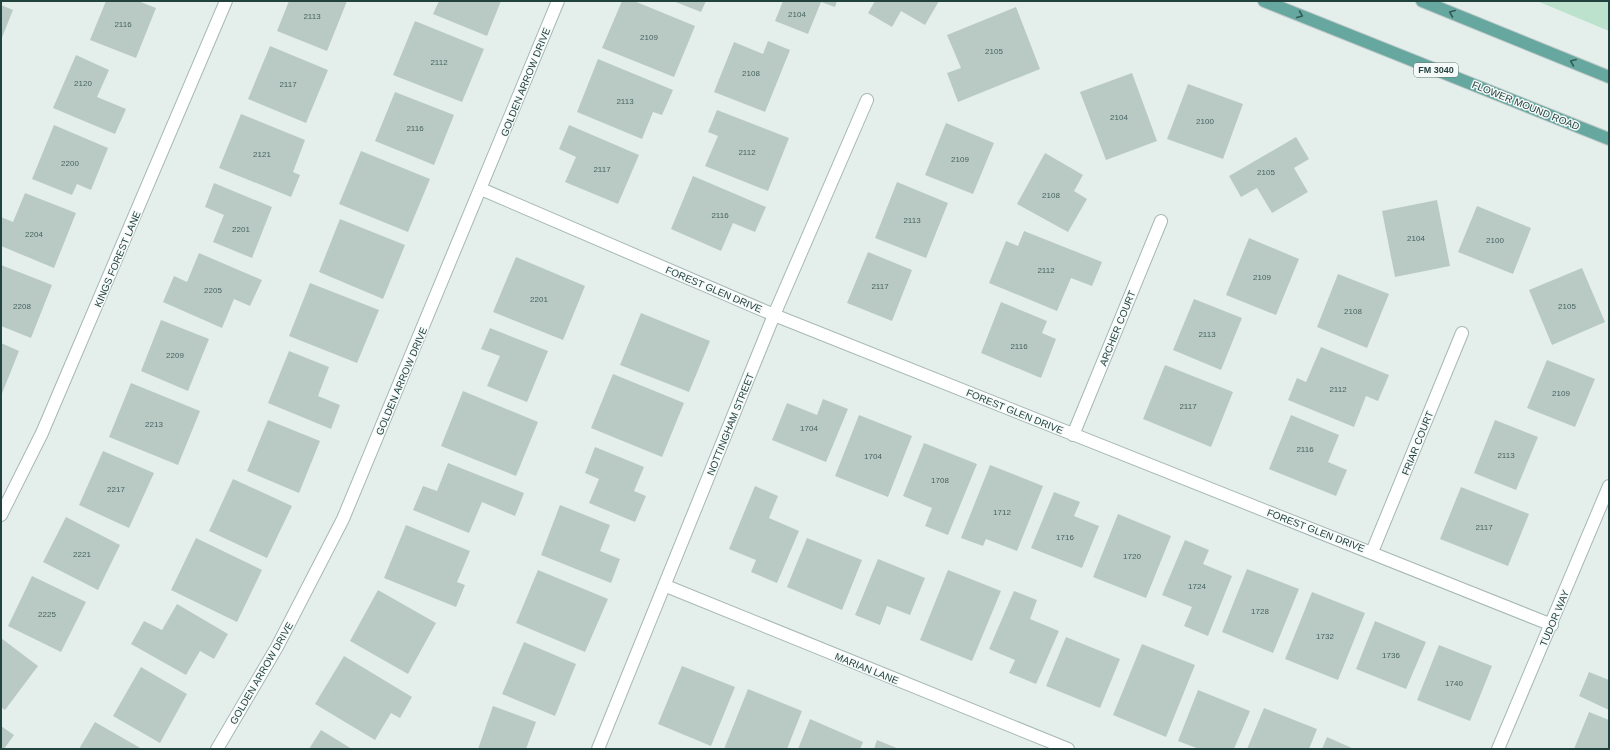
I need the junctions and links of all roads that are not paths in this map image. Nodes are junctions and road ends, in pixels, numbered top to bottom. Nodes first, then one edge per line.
1 (226, 1) edge
2 (558, 1) edge
3 (1264, 1) edge
4 (1422, 1) edge
5 (1609, 77) edge
6 (867, 100) dead end
7 (1609, 139) edge
8 (481, 189) junction
9 (1161, 221) dead end
10 (774, 315) junction
11 (1462, 333) dead end
12 (1074, 435) junction
13 (1609, 486) edge
14 (1, 515) edge
15 (1372, 552) junction
16 (666, 586) junction
17 (1552, 625) junction
18 (217, 749) edge
19 (598, 749) edge
20 (1068, 749) edge
21 (1498, 749) edge

1 - 14 street, KINGS FOREST LANE
2 - 8 street, GOLDEN ARROW DRIVE
3 -> 7 main road, FLOWER MOUND ROAD / FM 3040
5 -> 4 main road
6 - 10 street, NOTTINGHAM STREET
8 - 10 street, FOREST GLEN DRIVE
8 - 18 street, GOLDEN ARROW DRIVE
9 - 12 street, ARCHER COURT
10 - 12 street, FOREST GLEN DRIVE
10 - 16 street, NOTTINGHAM STREET
11 - 15 street, FRIAR COURT
12 - 15 street, FOREST GLEN DRIVE
13 - 17 street, TUDOR WAY
15 - 17 street, FOREST GLEN DRIVE
16 - 19 street, NOTTINGHAM STREET
16 - 20 street, MARIAN LANE
17 - 21 street, TUDOR WAY

